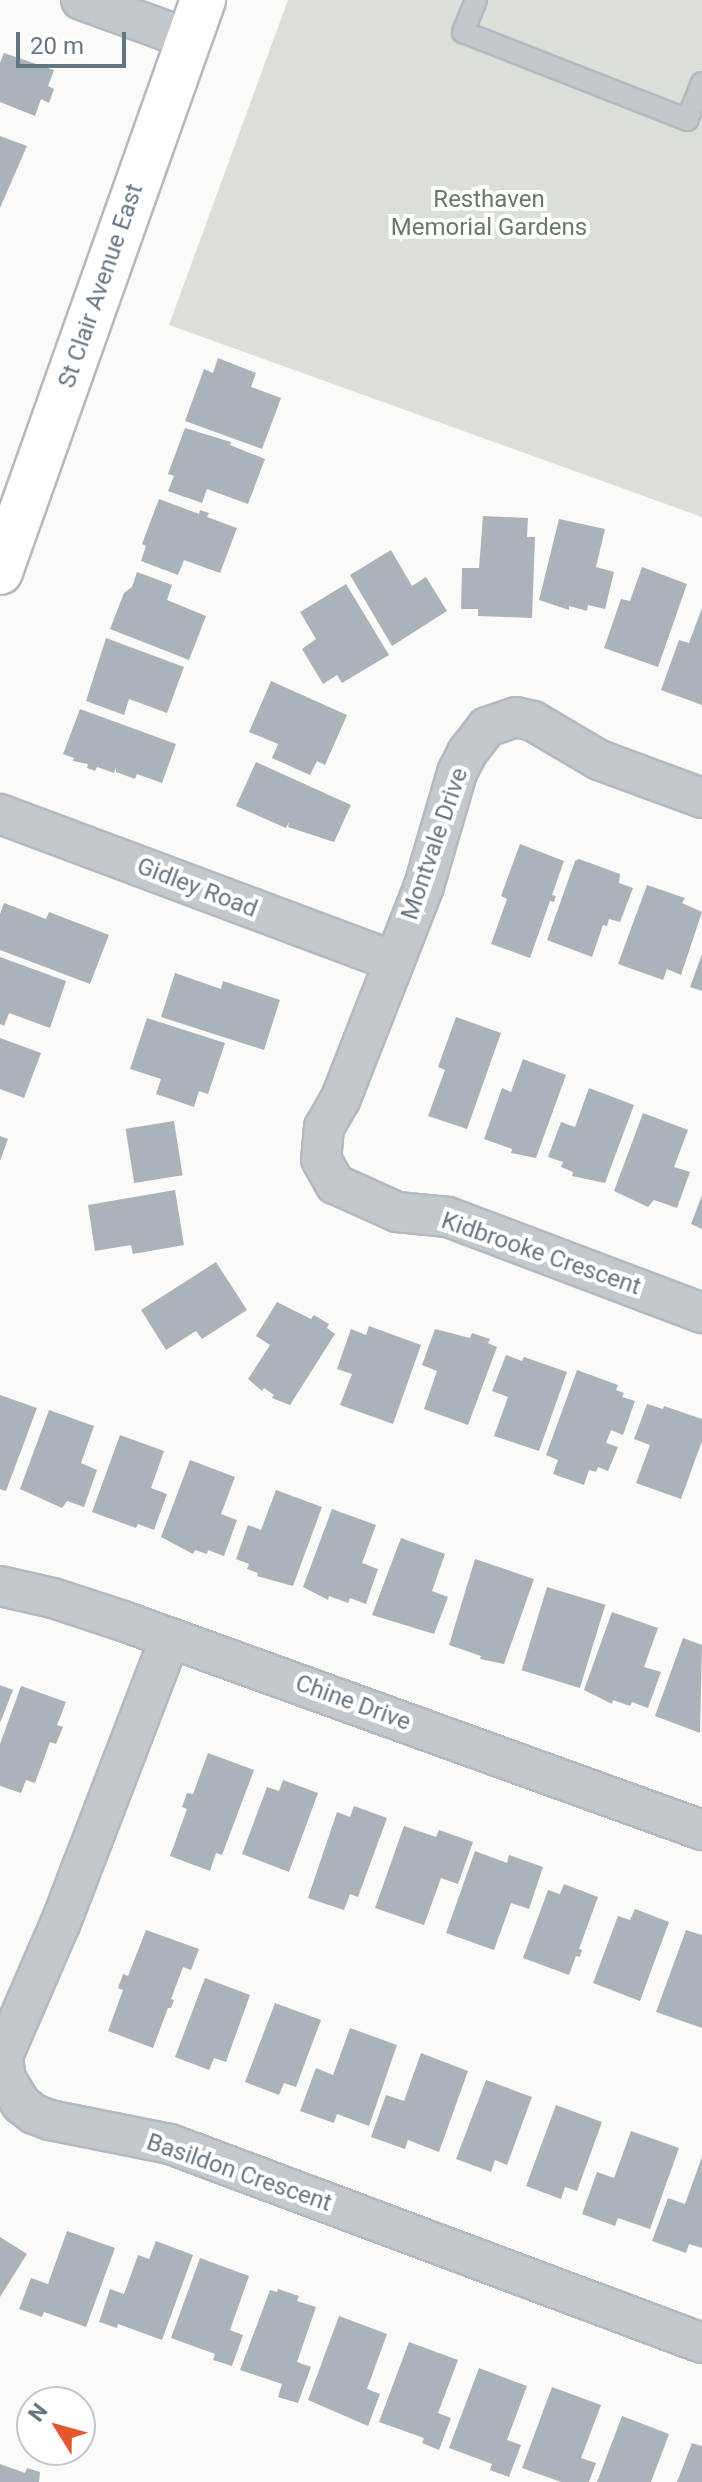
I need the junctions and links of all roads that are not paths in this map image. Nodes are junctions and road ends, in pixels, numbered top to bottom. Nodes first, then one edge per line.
1 (81, 0) edge
2 (476, 0) edge
3 (196, 19) edge
4 (702, 83) edge
5 (0, 572) edge
6 (702, 798) edge
7 (0, 814) edge
8 (394, 961) junction
9 (702, 1313) edge
10 (0, 1586) edge
11 (170, 1638) junction
12 (702, 1830) edge
13 (702, 2343) edge

1 - 3 street
2 - 4 lane
3 - 5 main road, St Clair Avenue East
6 - 8 street, Montvale Drive
7 - 8 street, Gidley Road
8 - 9 street, Kidbrooke Crescent
10 - 11 street, Chine Drive
11 - 12 street, Chine Drive
11 - 13 street, Basildon Crescent

